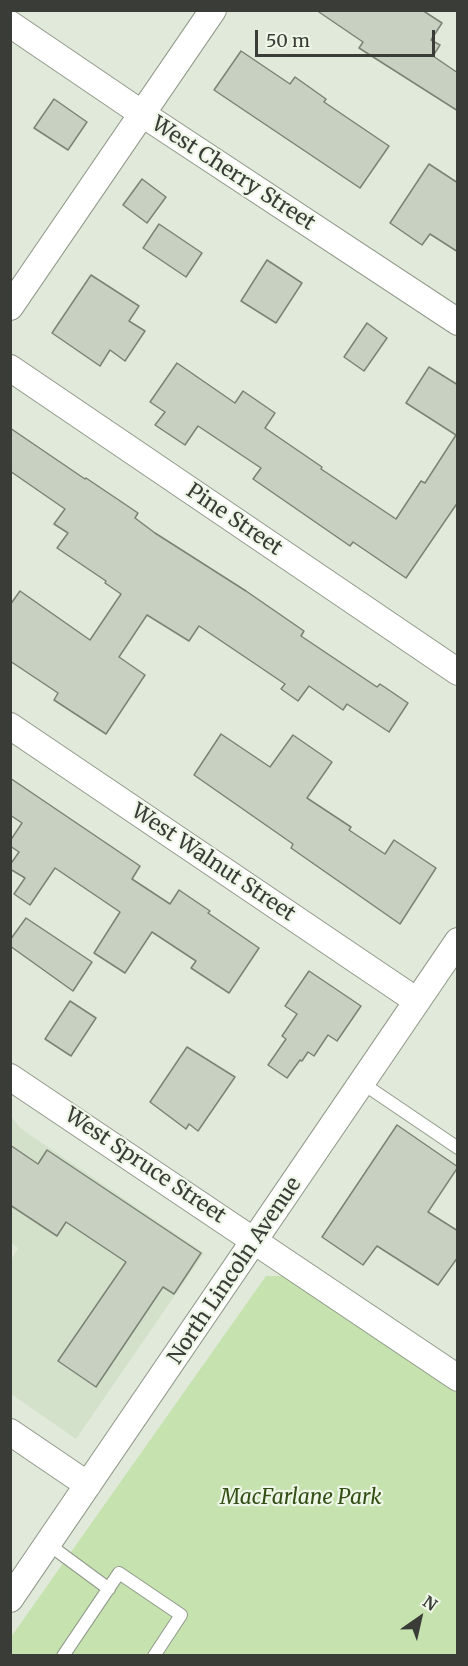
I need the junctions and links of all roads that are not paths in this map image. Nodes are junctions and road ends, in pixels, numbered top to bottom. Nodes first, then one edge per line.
1 (213, 10) edge
2 (10, 24) edge
3 (144, 115) junction
4 (10, 308) edge
5 (458, 322) edge
6 (10, 368) edge
7 (458, 672) edge
8 (10, 726) edge
9 (458, 941) edge
10 (417, 1001) junction
11 (12, 1081) edge
12 (362, 1083) junction
13 (458, 1148) edge
14 (256, 1240) junction
15 (458, 1378) edge
16 (10, 1432) edge
17 (88, 1485) junction
18 (48, 1544) junction
19 (109, 1588) junction
20 (10, 1599) edge
21 (63, 1656) edge
22 (154, 1656) edge

1 - 3 street
2 - 3 street, West Cherry Street
3 - 4 street
3 - 5 street, West Cherry Street
6 - 7 street, Pine Street
8 - 10 street, West Walnut Street
9 - 10 street, North Lincoln Avenue
10 - 12 street, North Lincoln Avenue
11 - 14 street, West Spruce Street
12 - 13 lane
12 - 14 street, North Lincoln Avenue
14 - 15 street, West Spruce Street
14 - 17 street, North Lincoln Avenue
16 - 17 street
17 - 18 street, North Lincoln Avenue
18 - 19 lane
18 - 20 street, North Lincoln Avenue
19 - 21 lane
19 - 22 lane

